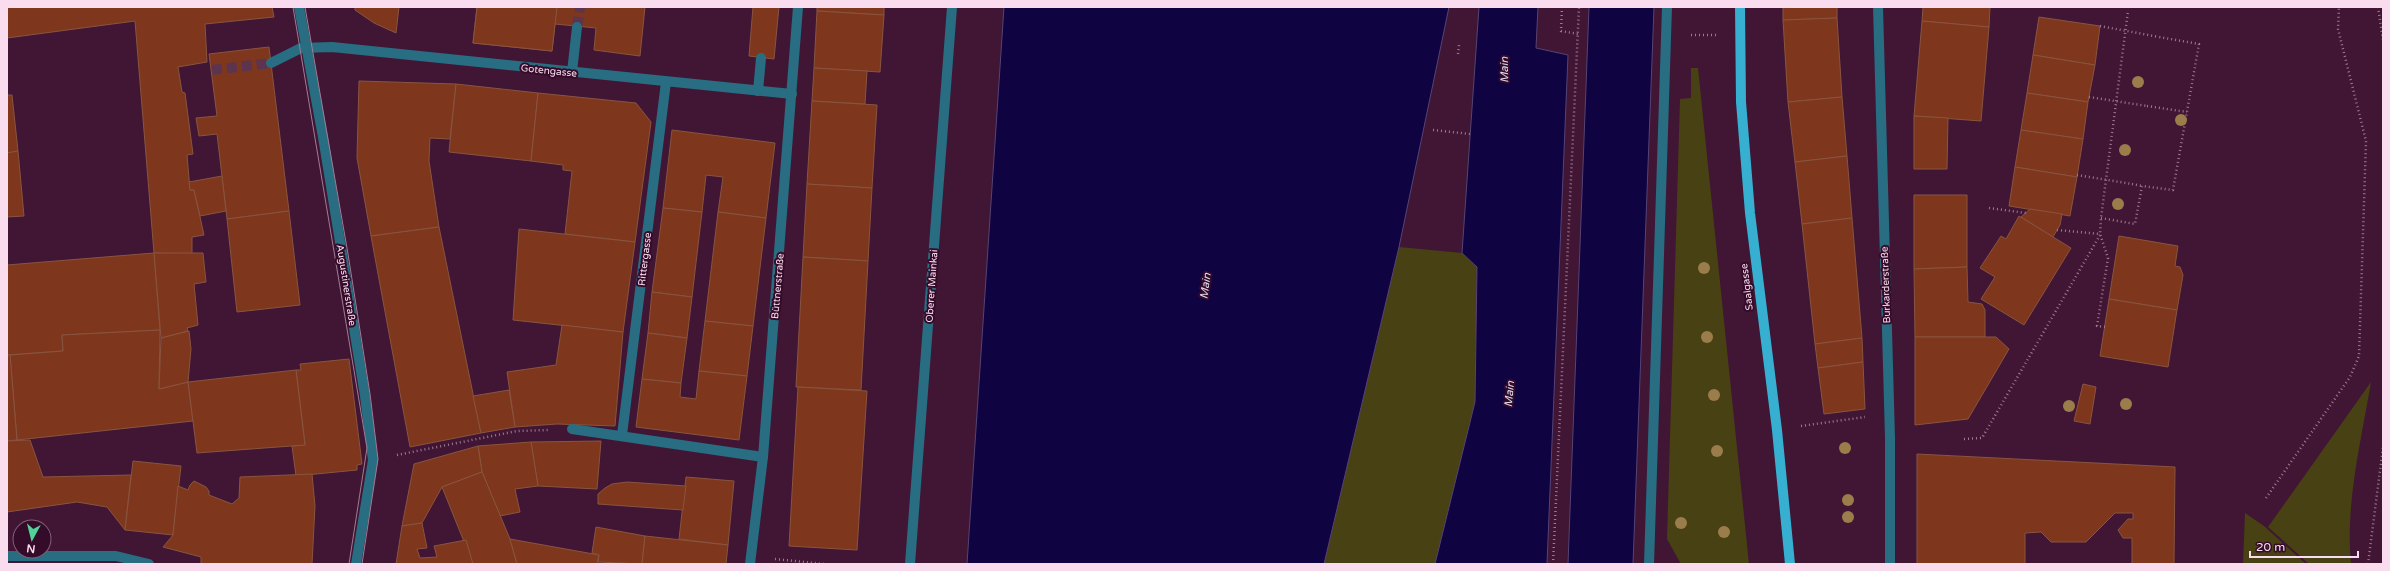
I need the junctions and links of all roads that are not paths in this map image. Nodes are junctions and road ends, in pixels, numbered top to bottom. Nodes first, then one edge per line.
1 (299, 7) edge
2 (798, 7) edge
3 (952, 7) edge
4 (1667, 7) edge
5 (1740, 7) edge
6 (1878, 7) edge
7 (577, 27) tunnel mouth
8 (306, 48) junction
9 (761, 58) dead end
10 (271, 63) tunnel mouth
11 (572, 72) junction
12 (666, 82) junction
13 (758, 91) junction
14 (792, 94) junction
15 (572, 429) road end
16 (622, 436) junction
17 (763, 457) junction
18 (7, 556) edge
19 (750, 560) edge
20 (149, 564) edge
21 (356, 564) edge
22 (910, 564) edge
23 (1649, 564) edge
24 (1790, 564) edge
25 (1890, 564) edge

1 - 8 street, Augustinerstraße
2 - 14 street, Büttnerstraße
3 - 22 street, Oberer Mainkai
4 - 23 street
5 - 24 main road, Saalgasse
6 - 25 street, Burkarderstraße
7 - 11 street
8 - 10 street, Gotengasse
8 - 11 street, Gotengasse
8 - 21 street, Augustinerstraße
9 - 13 street
11 - 12 street, Gotengasse
12 - 13 street, Gotengasse
12 - 16 street, Rittergasse
13 - 14 street, Gotengasse
14 - 17 street, Büttnerstraße
15 - 16 street
16 - 17 street
17 - 19 street, Büttnerstraße
18 - 20 street

